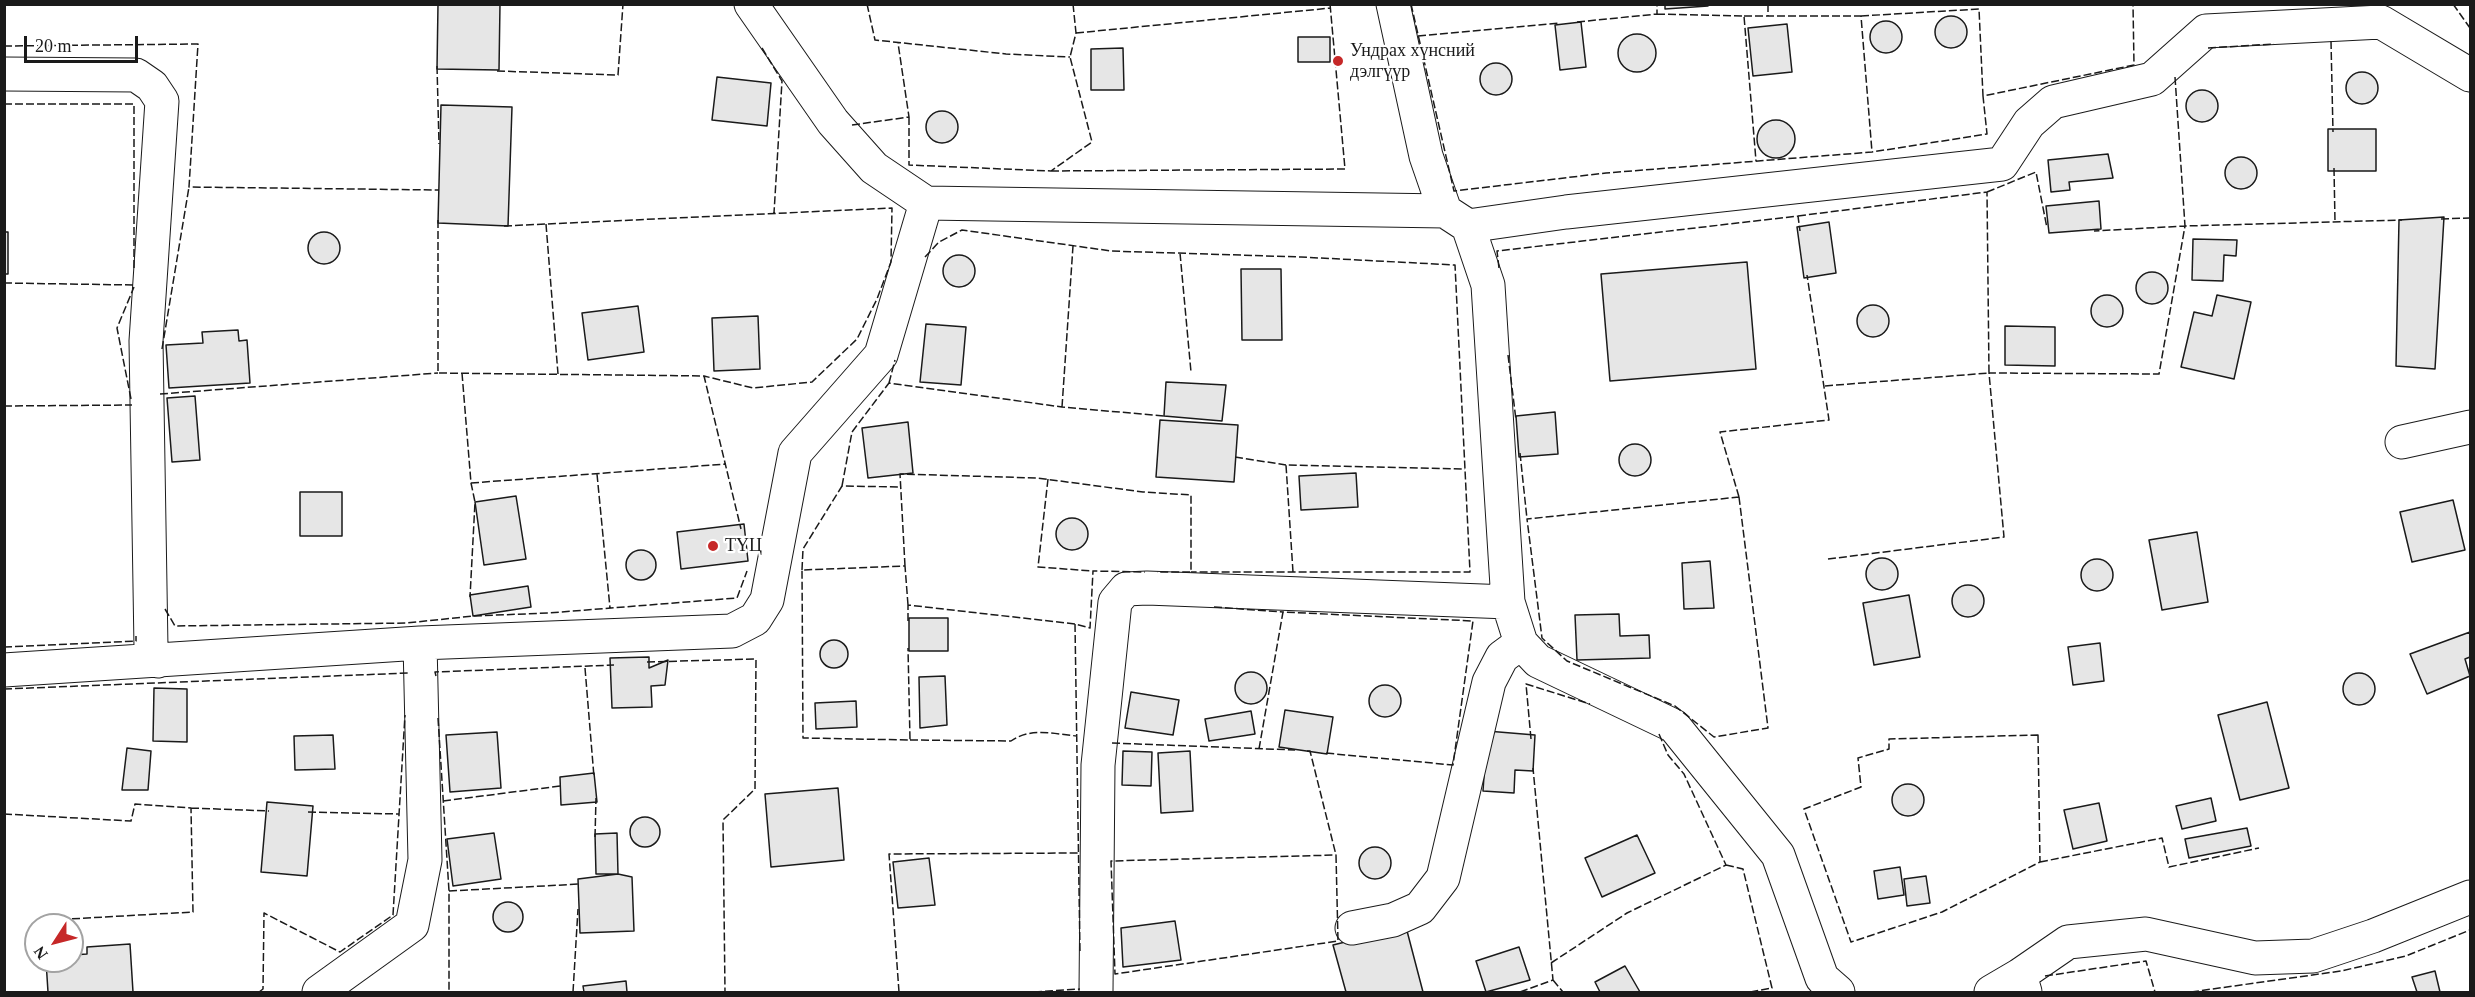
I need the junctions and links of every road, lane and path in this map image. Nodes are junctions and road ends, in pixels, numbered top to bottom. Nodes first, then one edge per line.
1 (751, 4) edge
2 (1393, 4) edge
3 (4, 74) edge
4 (2470, 75) edge
5 (926, 203) junction
6 (1457, 219) junction
7 (2470, 427) edge
8 (2402, 442) dead end
9 (1508, 602) junction
10 (420, 643) junction
11 (1521, 643) junction
12 (158, 660) junction
13 (4, 670) edge
14 (2470, 897) edge
15 (1352, 928) dead end
16 (2022, 984) edge
17 (319, 993) edge
18 (1096, 993) edge
19 (1838, 993) edge
20 (1991, 993) edge

1 - 5 street
2 - 6 street
3 - 12 street
4 - 6 street
5 - 6 street
5 - 10 street
6 - 9 street
7 - 8 street
9 - 11 street
9 - 18 street
10 - 12 street
10 - 17 street
11 - 15 street
11 - 19 street
12 - 13 street
14 - 16 street
16 - 20 street

